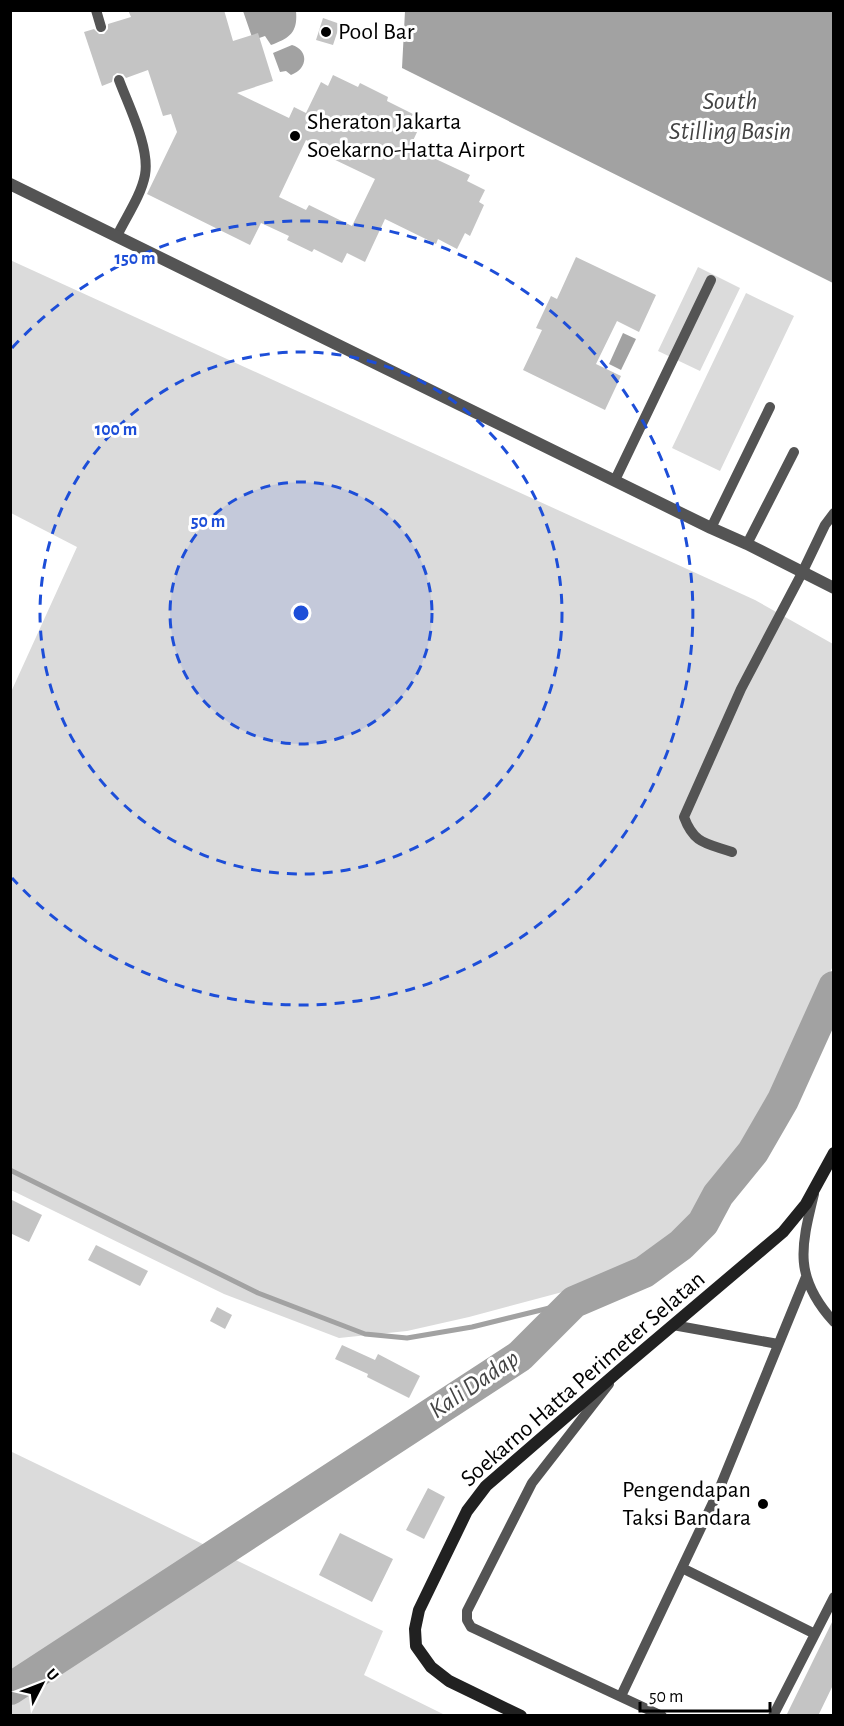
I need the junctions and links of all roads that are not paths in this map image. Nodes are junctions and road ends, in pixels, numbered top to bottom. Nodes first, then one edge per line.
1 (96, 10) edge
2 (101, 27) dead end
3 (119, 80) dead end
4 (10, 184) edge
5 (117, 236) junction
6 (711, 280) dead end
7 (770, 407) dead end
8 (794, 452) dead end
9 (615, 480) junction
10 (834, 513) edge
11 (711, 528) junction
12 (747, 544) junction
13 (802, 573) junction
14 (834, 588) edge
15 (732, 852) dead end
16 (834, 1154) edge
17 (816, 1188) junction
18 (806, 1277) junction
19 (834, 1322) edge
20 (673, 1325) junction
21 (778, 1344) junction
22 (620, 1370) junction
23 (682, 1568) junction
24 (834, 1598) edge
25 (815, 1634) junction
26 (621, 1696) junction
27 (521, 1716) edge
28 (662, 1716) edge
29 (773, 1716) edge

1 - 2 lane
3 - 5 lane
4 - 5 street
5 - 9 street
6 - 9 lane
7 - 11 lane
8 - 12 lane
9 - 11 street
10 - 13 lane
11 - 12 street
12 - 13 street
13 - 14 street
13 - 15 lane
16 - 17 main road, Soekarno Hatta Perimeter Selatan
17 - 18 lane
17 - 20 main road, Soekarno Hatta Perimeter Selatan
18 - 19 lane
18 - 21 lane
20 - 21 lane
20 - 22 main road, Soekarno Hatta Perimeter Selatan
21 - 23 lane
22 - 26 lane
22 - 27 main road, Soekarno Hatta Perimeter Selatan
23 - 25 lane
23 - 26 lane
24 - 25 lane
25 - 29 lane
26 - 28 lane

